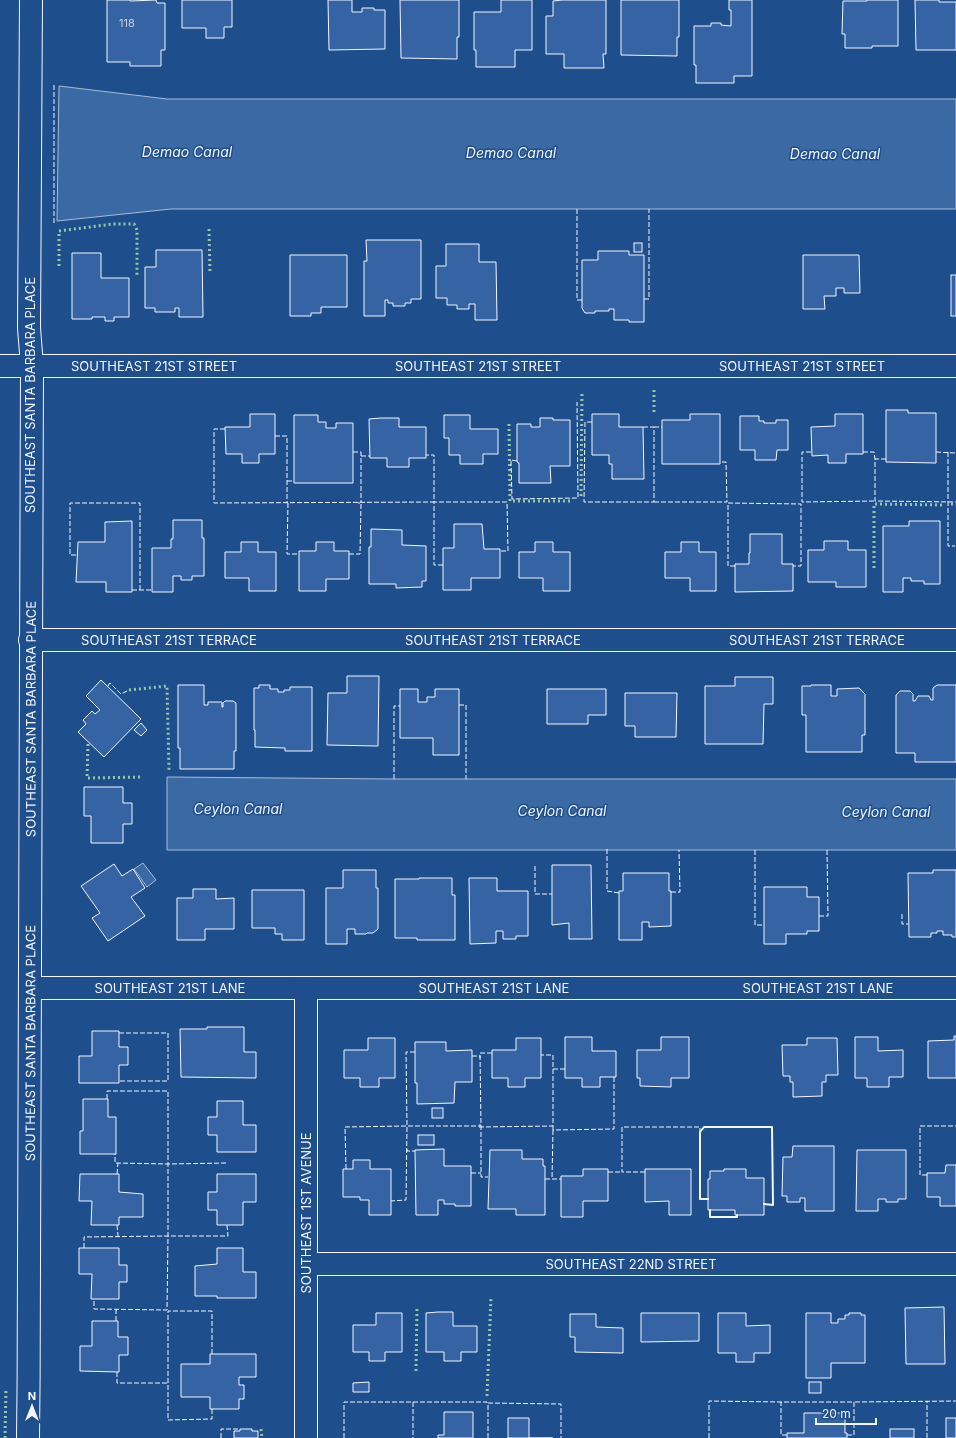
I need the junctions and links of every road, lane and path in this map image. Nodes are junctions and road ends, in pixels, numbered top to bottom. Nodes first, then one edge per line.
1 (31, 0) edge
2 (0, 366) edge
3 (32, 366) junction
4 (956, 366) edge
5 (30, 640) junction
6 (956, 640) edge
7 (31, 988) junction
8 (306, 988) junction
9 (956, 988) edge
10 (306, 1264) junction
11 (956, 1264) edge
12 (28, 1438) edge
13 (306, 1438) edge

1 - 3 street, SOUTHEAST SANTA BARBARA PLACE
2 - 3 street, SOUTHEAST 21ST STREET
3 - 4 street, SOUTHEAST 21ST STREET
3 - 5 street, SOUTHEAST SANTA BARBARA PLACE
5 - 6 street, SOUTHEAST 21ST TERRACE
5 - 7 street, SOUTHEAST SANTA BARBARA PLACE
7 - 8 street, SOUTHEAST 21ST LANE
7 - 12 street, SOUTHEAST SANTA BARBARA PLACE
8 - 9 street, SOUTHEAST 21ST LANE
8 - 10 street, SOUTHEAST 1ST AVENUE
10 - 11 street, SOUTHEAST 22ND STREET
10 - 13 street, SOUTHEAST 1ST AVENUE

